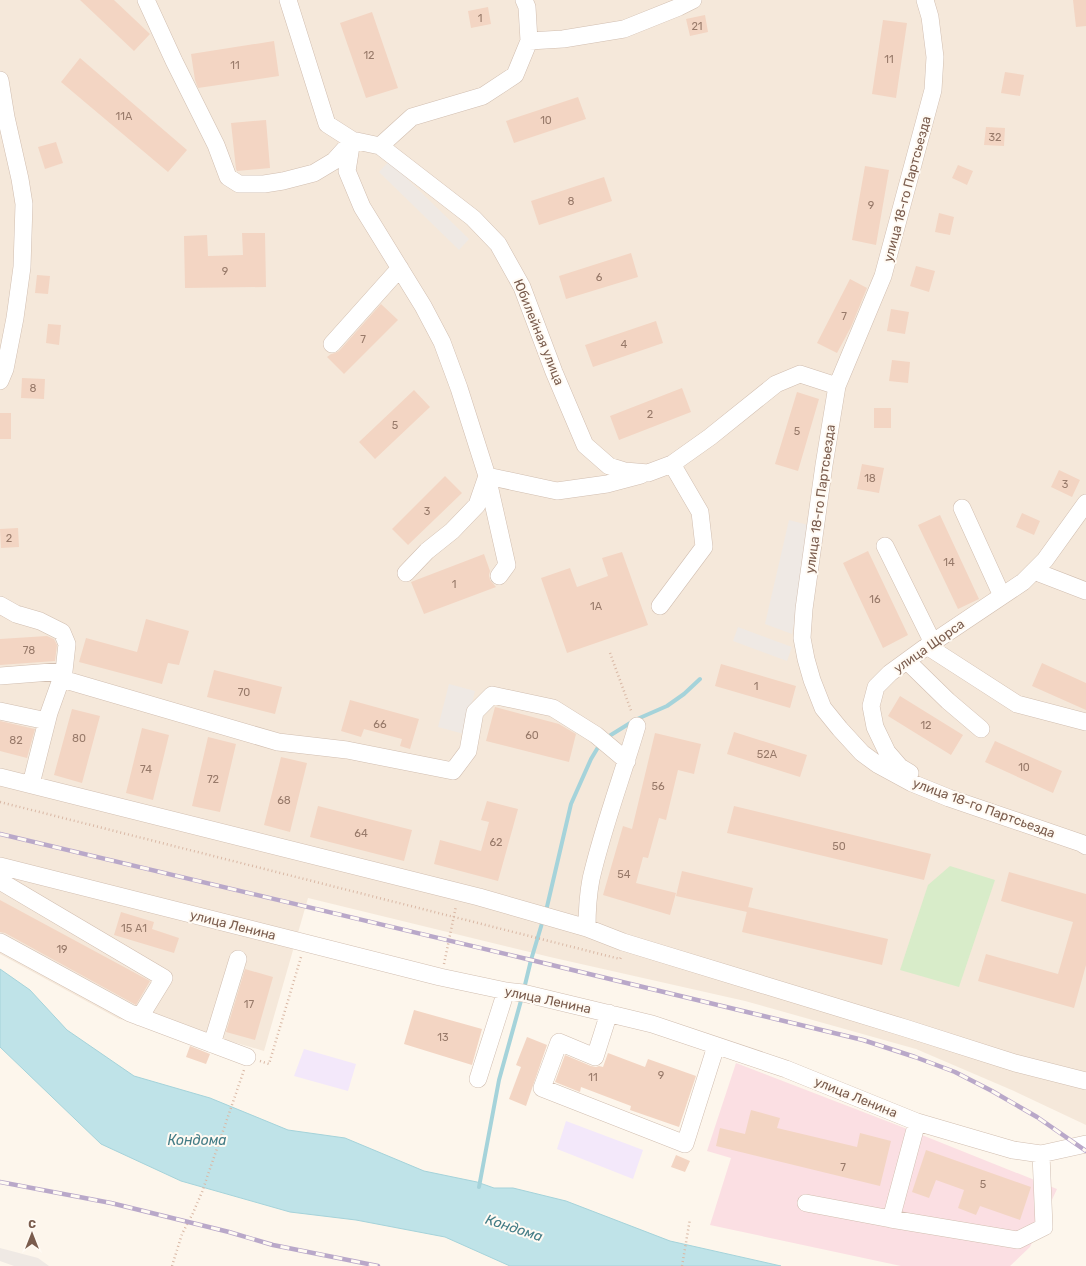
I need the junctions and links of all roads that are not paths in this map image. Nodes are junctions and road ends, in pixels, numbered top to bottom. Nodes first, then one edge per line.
1 (146, 0) edge
2 (288, 0) edge
3 (524, 0) edge
4 (693, 0) edge
5 (925, 0) edge
6 (529, 41) junction
7 (0, 80) edge
8 (5, 139) edge
9 (352, 140) junction
10 (380, 146) junction
11 (400, 268) junction
12 (332, 344) dead end
13 (0, 381) edge
14 (837, 386) junction
15 (672, 464) junction
16 (648, 473) junction
17 (487, 476) junction
18 (1086, 503) edge
19 (962, 508) dead end
20 (885, 546) dead end
21 (1034, 571) junction
22 (406, 573) dead end
23 (499, 576) dead end
24 (1086, 591) edge
25 (1002, 596) junction
26 (0, 605) edge
27 (660, 606) dead end
28 (930, 645) junction
29 (907, 661) junction
30 (63, 675) junction
31 (0, 676) edge
32 (0, 711) edge
33 (47, 721) junction
34 (1086, 722) edge
35 (637, 726) road end
36 (981, 729) dead end
37 (626, 761) junction
38 (0, 777) edge
39 (31, 784) junction
40 (949, 798) junction
41 (1086, 846) edge
42 (0, 866) edge
43 (0, 881) edge
44 (587, 928) junction
45 (0, 942) edge
46 (238, 959) dead end
47 (506, 991) junction
48 (609, 1013) junction
49 (140, 1017) junction
50 (212, 1044) junction
51 (716, 1046) junction
52 (247, 1060) road end
53 (478, 1079) dead end
54 (1086, 1081) edge
55 (917, 1122) junction
56 (1086, 1144) edge
57 (1042, 1154) junction
58 (806, 1203) dead end
59 (891, 1219) junction

1 - 9 street
2 - 9 street, Юбилейная улица
3 - 6 street
4 - 6 street
5 - 14 street, улица 18-го Партсьезда
6 - 10 street
7 - 8 street
8 - 13 street
9 - 10 street, Юбилейная улица
9 - 11 street
10 - 16 street, Юбилейная улица
11 - 12 street
11 - 17 street
14 - 15 street, Юбилейная улица
14 - 40 street, улица 18-го Партсьезда
15 - 16 street, Юбилейная улица
15 - 27 street
16 - 17 street
17 - 22 street
17 - 23 street
18 - 21 street, улица Щорса
19 - 25 street
20 - 28 street
21 - 24 street
21 - 25 street, улица Щорса
25 - 28 street, улица Щорса
26 - 30 street
28 - 29 street, улица Щорса
28 - 34 street
29 - 36 street
29 - 40 street, улица Щорса
30 - 31 street
30 - 33 street
30 - 37 street
32 - 33 street
33 - 39 street
35 - 37 street
37 - 44 street
38 - 39 street
39 - 44 street
40 - 41 street, улица 18-го Партсьезда
42 - 47 street, улица Ленина
43 - 49 street
44 - 54 street
45 - 49 street
46 - 50 street
47 - 48 street, улица Ленина
47 - 53 street
48 - 51 street, улица Ленина
48 - 51 street
49 - 50 street
50 - 52 street
51 - 55 street, улица Ленина
55 - 57 street, улица Ленина
55 - 59 street
56 - 57 street, улица Ленина
57 - 59 street
58 - 59 street

